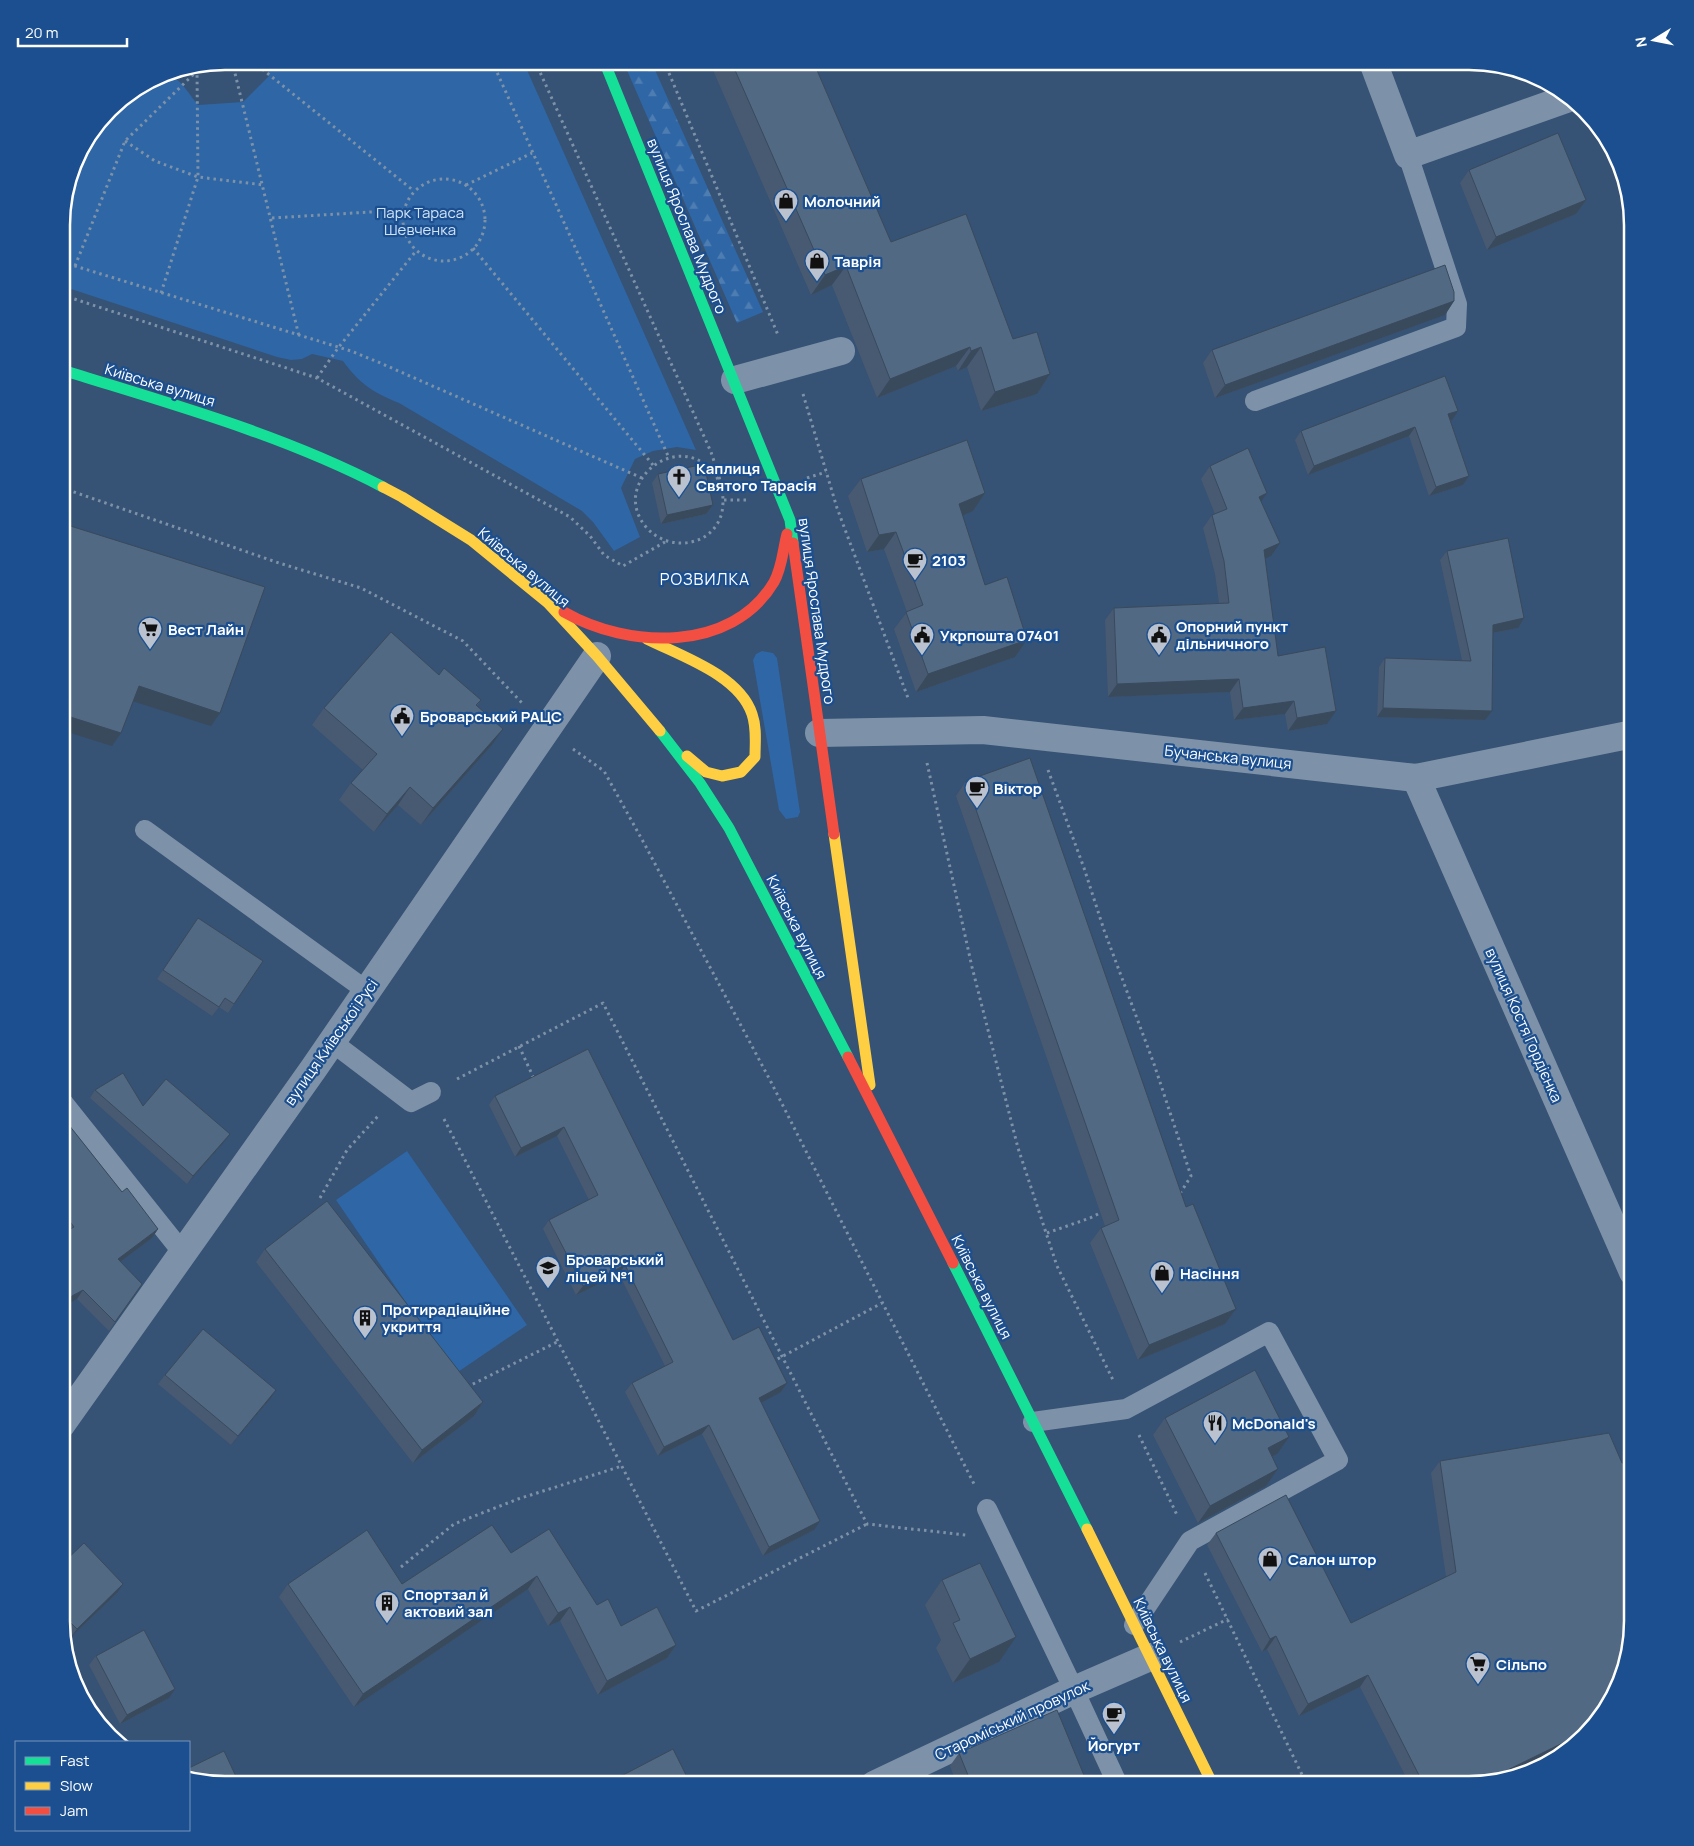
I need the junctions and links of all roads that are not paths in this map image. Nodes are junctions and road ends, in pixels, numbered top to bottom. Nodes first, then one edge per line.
1 (608, 70) edge
2 (1376, 70) edge
3 (1561, 101) edge
4 (1408, 155) junction
5 (841, 351) dead end
6 (70, 372) edge
7 (734, 380) junction
8 (1255, 401) edge
9 (790, 520) junction
10 (548, 603) junction
11 (643, 638) junction
12 (597, 656) junction
13 (820, 733) junction
14 (1624, 736) edge
15 (670, 742) junction
16 (1416, 778) junction
17 (145, 830) dead end
18 (367, 991) junction
19 (332, 1042) junction
20 (431, 1092) road end
21 (874, 1106) junction
22 (70, 1111) edge
23 (1624, 1252) edge
24 (183, 1253) junction
25 (70, 1412) edge
26 (1033, 1422) junction
27 (987, 1509) road end
28 (1134, 1625) junction
29 (1150, 1657) junction
30 (1074, 1690) junction
31 (893, 1776) edge
32 (1114, 1776) edge
33 (1209, 1776) edge

1 - 7 main road, вулиця Ярослава Мудрого
2 - 4 street
3 - 4 street
4 - 8 lane
5 - 7 street
6 - 10 main road, Київська вулиця
7 - 9 main road, вулиця Ярослава Мудрого
9 - 11 main road
9 - 13 main road, вулиця Ярослава Мудрого
10 - 11 main road
10 - 12 main road, Київська вулиця
11 - 15 main road
12 - 15 main road, Київська вулиця
12 - 18 street, вулиця Київської Русі
13 - 16 street, Бучанська вулиця
13 - 21 main road, вулиця Ярослава Мудрого
14 - 16 street, Бучанська вулиця
15 - 21 main road, Київська вулиця
16 - 23 street, вулиця Костя Гордієнка
17 - 18 lane
18 - 19 street, вулиця Київської Русі
19 - 20 lane
19 - 24 street, вулиця Київської Русі
21 - 26 main road, Київська вулиця
22 - 24 lane
24 - 25 street, вулиця Київської Русі
26 - 28 main road, Київська вулиця
26 - 28 lane
27 - 30 lane
28 - 29 main road, Київська вулиця
29 - 30 street, Староміський провулок
29 - 33 main road, Київська вулиця
30 - 31 street, Староміський провулок
30 - 32 lane

